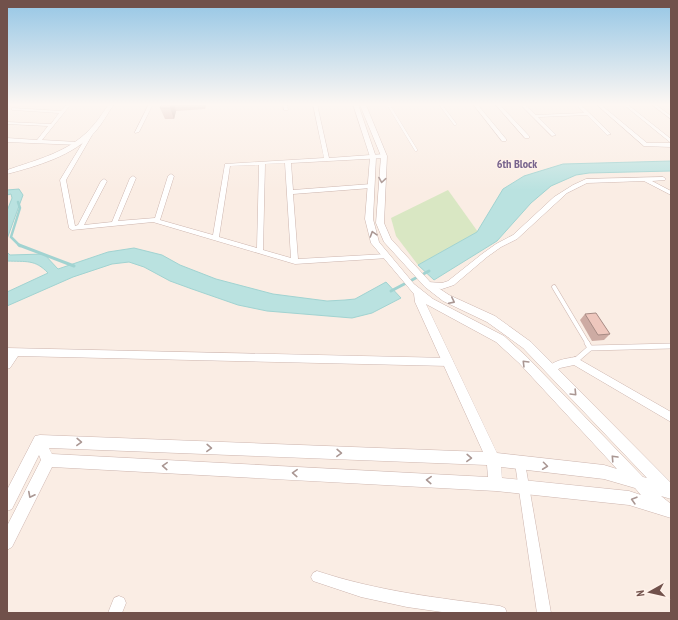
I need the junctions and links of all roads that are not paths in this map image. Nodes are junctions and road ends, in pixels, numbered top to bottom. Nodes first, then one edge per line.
1 (45, 133) edge
2 (82, 133) edge
3 (89, 133) edge
4 (92, 133) edge
5 (321, 133) edge
6 (365, 133) edge
7 (374, 133) edge
8 (406, 133) edge
9 (498, 133) edge
10 (524, 133) edge
11 (632, 133) edge
12 (659, 133) edge
13 (528, 137) dead end
14 (7, 140) edge
15 (504, 140) dead end
16 (38, 142) junction
17 (671, 143) edge
18 (68, 144) junction
19 (77, 144) junction
20 (416, 150) dead end
21 (384, 156) junction
22 (373, 157) junction
23 (327, 159) junction
24 (288, 161) junction
25 (262, 163) junction
26 (7, 167) edge
27 (7, 172) edge
28 (171, 176) dead end
29 (133, 178) dead end
30 (645, 179) junction
31 (664, 179) dead end
32 (104, 181) dead end
33 (370, 186) junction
34 (290, 192) junction
35 (671, 193) edge
36 (157, 221) junction
37 (114, 224) junction
38 (80, 227) junction
39 (216, 238) junction
40 (260, 252) junction
41 (386, 256) junction
42 (295, 262) junction
43 (421, 278) junction
44 (554, 287) dead end
45 (417, 291) junction
46 (671, 346) edge
47 (590, 348) junction
48 (11, 352) edge
49 (576, 361) junction
50 (449, 362) junction
51 (7, 365) edge
52 (551, 370) junction
53 (671, 417) edge
54 (40, 441) junction
55 (493, 459) junction
56 (48, 460) junction
57 (520, 463) junction
58 (635, 480) junction
59 (496, 484) junction
60 (524, 487) junction
61 (671, 493) edge
62 (7, 504) edge
63 (668, 512) edge
64 (7, 542) edge
65 (317, 577) dead end
66 (500, 613) edge
67 (544, 613) edge

1 - 16 street
2 - 18 street
3 - 19 street
4 - 38 street
5 - 23 street
6 - 22 street
7 - 21 street
8 - 20 lane
9 - 15 street
10 - 13 street
11 - 17 street
12 - 17 street
14 - 16 street
16 - 18 street
18 - 19 street
18 - 26 street
19 - 27 street
21 - 22 street
21 -> 43 street
22 - 23 street
22 - 33 street
23 - 24 street
24 - 25 street
24 - 34 street
25 - 39 street
25 - 40 street
28 - 36 street
29 - 37 street
30 - 31 street
30 - 35 street
30 - 43 street
32 - 38 street
33 - 34 street
41 -> 33 street
34 - 42 street
36 - 37 street
36 - 39 street
37 - 38 street
39 - 40 street
40 - 42 street
41 - 42 street
41 - 45 street
43 - 45 street
43 -> 52 street
44 - 47 lane
45 - 50 street
58 -> 45 street
46 - 47 lane
47 - 49 lane
48 - 50 street
48 - 51 street
49 - 52 street
49 - 53 street
50 - 55 street
52 -> 61 street
54 -> 55 street
54 - 56 street
54 - 62 street
55 - 57 street
55 - 59 street
59 -> 56 street
56 -> 64 street
57 -> 58 street
57 - 60 street
58 - 61 street
58 - 63 street
59 - 60 street
63 -> 60 street
60 - 67 street
65 - 66 street

